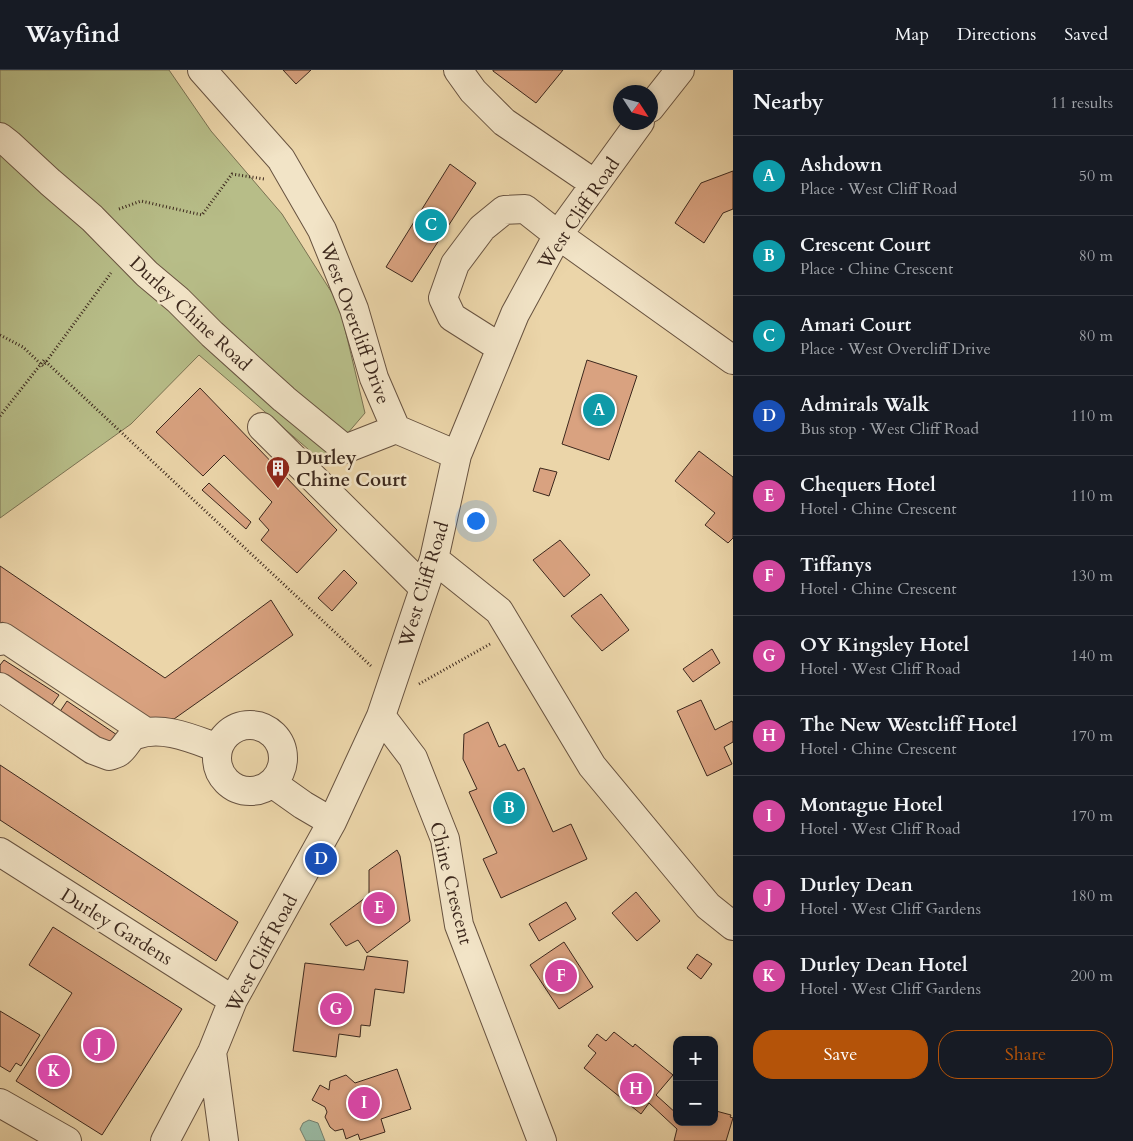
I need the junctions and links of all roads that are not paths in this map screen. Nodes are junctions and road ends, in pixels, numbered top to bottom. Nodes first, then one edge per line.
1 (202, 70) edge
2 (458, 70) edge
3 (680, 70) edge
4 (658, 98) edge
5 (634, 130) edge
6 (0, 137) edge
7 (595, 184) junction
8 (558, 235) junction
9 (501, 348) junction
10 (733, 360) edge
11 (262, 427) dead end
12 (396, 429) junction
13 (457, 455) junction
14 (434, 559) junction
15 (424, 588) junction
16 (0, 641) edge
17 (0, 687) edge
18 (381, 716) junction
19 (146, 732) junction
20 (218, 748) junction
21 (272, 783) junction
22 (332, 822) junction
23 (0, 852) edge
24 (733, 926) edge
25 (233, 1000) junction
26 (212, 1052) junction
27 (0, 1103) edge
28 (67, 1141) edge
29 (165, 1141) edge
30 (224, 1141) edge
31 (542, 1141) edge

1 - 12 street, West Overcliff Drive
2 - 7 street
3 - 4 street
5 - 7 street, West Cliff Road
6 - 12 street, Durley Chine Road
7 - 8 street, West Cliff Road
8 - 9 street, West Cliff Road
8 - 9 street
8 - 10 street
9 - 13 street, West Cliff Road
11 - 15 street
12 - 13 street, West Overcliff Drive
13 - 14 street, West Cliff Road
14 - 15 street, West Cliff Road
14 - 24 street
15 - 18 street, West Cliff Road
16 - 19 street
17 - 19 street
18 - 22 street, West Cliff Road
18 - 31 street, Chine Crescent
19 - 20 street
20 - 21 street
20 - 21 street
21 - 22 street
22 - 25 street, West Cliff Road
23 - 25 street, Durley Gardens
25 - 26 street, West Cliff Road
26 - 29 street, West Cliff Road
26 - 30 street, West Cliff Road
27 - 28 street

